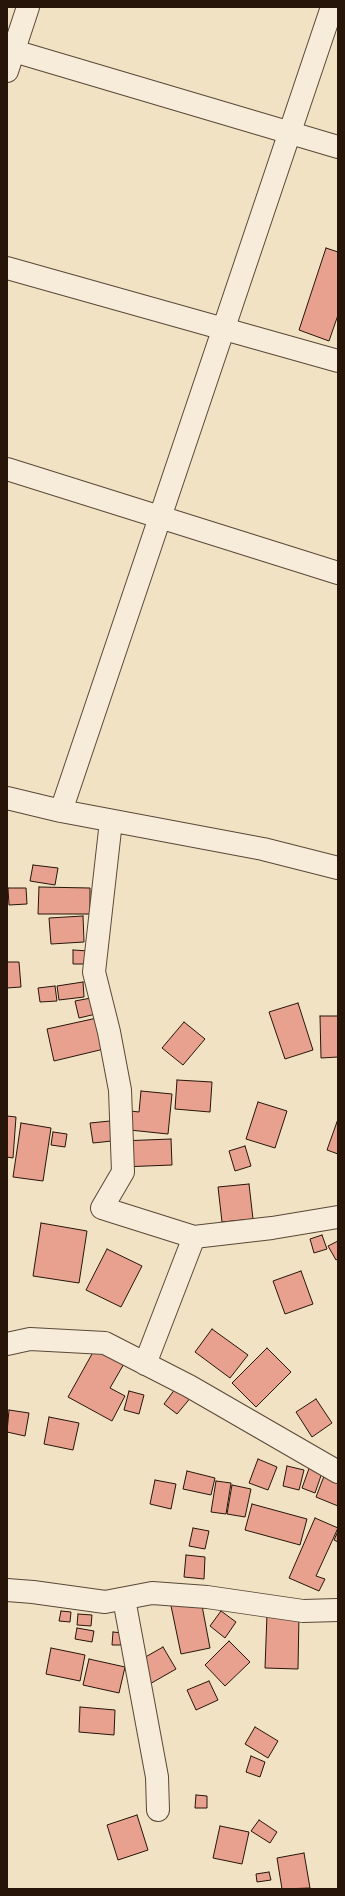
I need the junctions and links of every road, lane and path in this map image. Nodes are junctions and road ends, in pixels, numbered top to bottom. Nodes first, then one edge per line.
1 (28, 7) edge
2 (332, 7) edge
3 (9, 57) edge
4 (289, 133) junction
5 (338, 147) edge
6 (7, 268) edge
7 (223, 328) junction
8 (338, 362) edge
9 (7, 469) edge
10 (160, 517) junction
11 (338, 573) edge
12 (7, 798) edge
13 (61, 811) junction
14 (111, 821) junction
15 (338, 868) edge
16 (338, 1217) edge
17 (194, 1237) junction
18 (7, 1344) edge
19 (145, 1364) junction
20 (338, 1472) edge
21 (7, 1590) edge
22 (124, 1599) junction
23 (338, 1610) edge
24 (158, 1810) dead end

1 - 3 street
2 - 4 street
3 - 4 street
4 - 5 street
4 - 7 street
6 - 7 street
7 - 8 street
7 - 10 street
9 - 10 street
10 - 11 street
10 - 13 street
12 - 13 street
13 - 14 street
14 - 15 street
14 - 17 street
16 - 17 street
17 - 19 street
18 - 19 street
19 - 20 street
21 - 22 street
22 - 23 street
22 - 24 street

